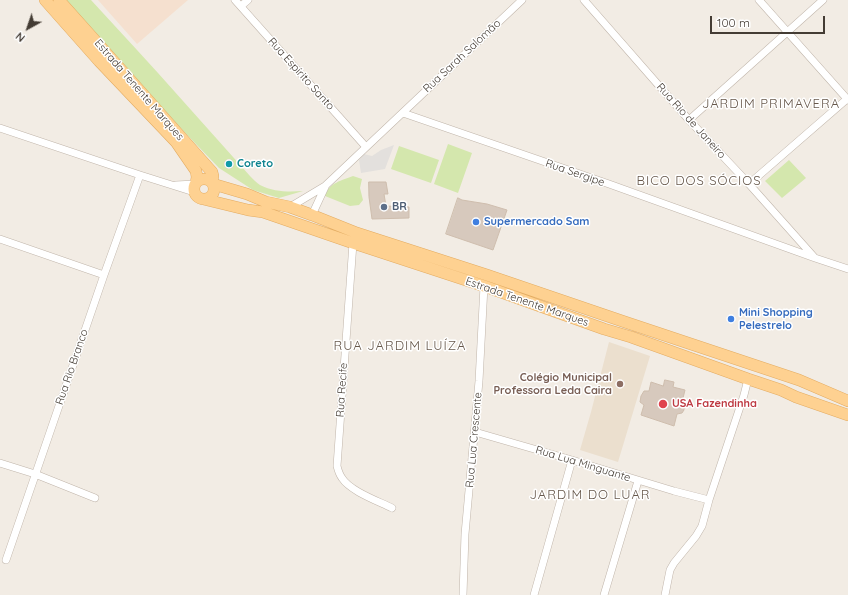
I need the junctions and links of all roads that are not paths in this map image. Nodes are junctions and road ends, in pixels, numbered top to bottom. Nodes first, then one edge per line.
1 (45, 0) edge
2 (59, 0) edge
3 (235, 0) edge
4 (248, 0) edge
5 (522, 0) edge
6 (584, 0) edge
7 (759, 0) edge
8 (823, 0) edge
9 (241, 6) junction
10 (788, 32) junction
11 (848, 99) edge
12 (403, 113) junction
13 (690, 120) junction
14 (0, 128) edge
15 (366, 147) junction
16 (140, 175) junction
17 (212, 183) junction
18 (749, 184) junction
19 (325, 186) junction
20 (197, 190) junction
21 (290, 207) junction
22 (312, 215) junction
23 (281, 218) junction
24 (0, 241) edge
25 (353, 243) junction
26 (815, 258) junction
27 (848, 269) edge
28 (104, 275) junction
29 (484, 286) junction
30 (748, 379) junction
31 (848, 401) edge
32 (848, 415) edge
33 (475, 432) junction
34 (572, 460) junction
35 (0, 463) edge
36 (35, 474) junction
37 (638, 481) junction
38 (95, 498) dead end
39 (709, 500) junction
40 (392, 508) dead end
41 (6, 560) dead end
42 (463, 595) edge
43 (534, 595) edge
44 (604, 595) edge
45 (665, 595) edge

1 - 20 main road, Estrada Tenente Marques
2 - 17 main road, Estrada Tenente Marques
3 - 9 street, Rua Espírito Santo
4 - 9 street
5 - 12 street, Rua Sarah Salomão
6 - 13 street, Rua Rio de Janeiro
7 - 10 street
8 - 10 street
9 - 15 street, Rua Espírito Santo
10 - 11 street
10 - 13 street
11 - 18 street
12 - 15 street
12 - 26 street, Rua Sergipe
13 - 18 street, Rua Rio de Janeiro
14 - 16 street
15 - 19 street
16 - 20 street
16 - 28 street, Rua Rio Branco
17 - 20 main road
17 - 20 main road
17 - 21 main road, Estrada Tenente Marques
18 - 26 street, Rua Rio de Janeiro
19 - 21 street
19 - 22 street
20 - 23 main road, Estrada Tenente Marques
21 - 22 main road, Estrada Tenente Marques
22 - 23 main road
22 - 31 main road, Estrada Tenente Marques
23 - 25 main road, Estrada Tenente Marques
24 - 28 street
25 - 29 main road, Estrada Tenente Marques
25 - 40 street, Rua Recife
26 - 27 street, Rua Sergipe
28 - 36 street, Rua Rio Branco
29 - 30 main road, Estrada Tenente Marques
29 - 33 street, Rua Lua Crescente
30 - 32 main road, Estrada Tenente Marques
30 - 39 street
33 - 34 street, Rua Lua Minguante
33 - 42 street, Rua Lua Crescente
34 - 37 street, Rua Lua Minguante
34 - 43 street
35 - 36 street
36 - 38 street
36 - 41 street, Rua Rio Branco
37 - 39 street, Rua Lua Minguante
37 - 44 street
39 - 45 street

